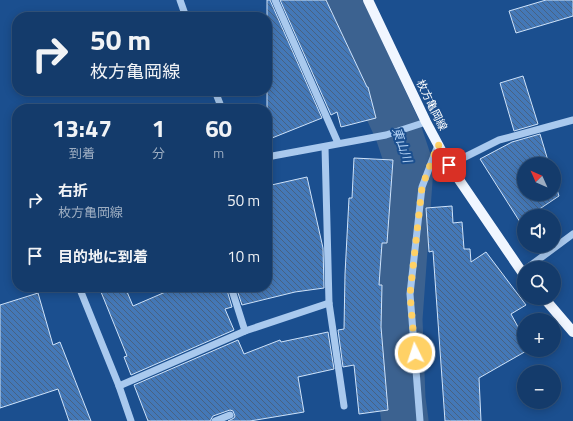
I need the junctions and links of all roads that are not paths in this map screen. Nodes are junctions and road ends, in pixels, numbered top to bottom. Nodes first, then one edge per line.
1 (180, 0) edge
2 (275, 0) edge
3 (368, 0) edge
4 (184, 12) edge
5 (573, 120) edge
6 (426, 122) junction
7 (338, 143) junction
8 (438, 144) junction
9 (325, 147) junction
10 (272, 156) edge
11 (449, 165) junction
12 (573, 234) edge
13 (517, 261) edge
14 (537, 261) edge
15 (81, 292) edge
16 (233, 292) edge
17 (329, 303) junction
18 (550, 305) edge
19 (245, 331) junction
20 (573, 332) edge
21 (119, 386) junction
22 (344, 406) dead end
23 (230, 415) dead end
24 (131, 421) edge
25 (215, 421) edge
26 (420, 421) edge

1 - 4 street
2 - 7 street
3 - 6 main road, 枚方亀岡線
5 - 11 street
6 - 7 street
6 - 8 main road, 枚方亀岡線
7 - 9 street
8 - 11 main road, 枚方亀岡線
8 - 26 street
9 - 10 street
9 - 17 street
11 - 13 main road, 枚方亀岡線
12 - 14 street
15 - 21 street
16 - 19 street
17 - 19 street
17 - 22 street
18 - 20 main road
19 - 21 street
21 - 24 street
23 - 25 street

